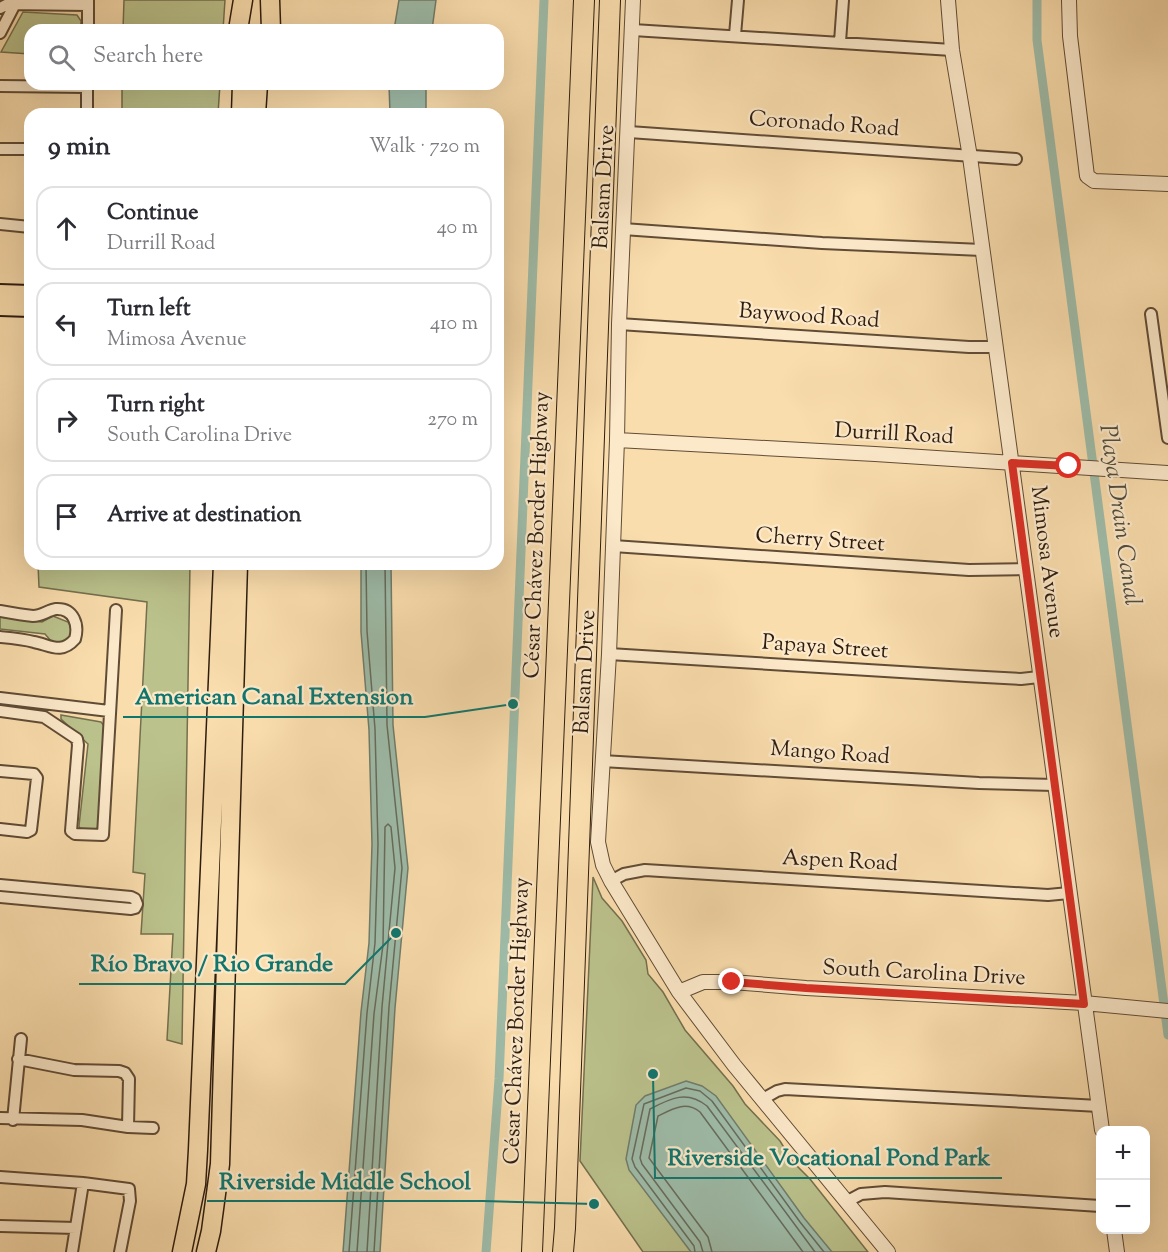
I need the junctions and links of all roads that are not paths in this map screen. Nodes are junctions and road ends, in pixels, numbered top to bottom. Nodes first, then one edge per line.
1 (244, 0) edge
2 (263, 0) edge
3 (270, 0) edge
4 (584, 0) edge
5 (610, 0) edge
6 (633, 0) edge
7 (738, 0) edge
8 (843, 0) edge
9 (948, 0) edge
10 (1069, 0) edge
11 (88, 2) edge
12 (12, 3) edge
13 (88, 24) edge
14 (239, 24) edge
15 (244, 24) edge
16 (261, 24) edge
17 (271, 24) edge
18 (633, 30) junction
19 (0, 33) edge
20 (735, 35) junction
21 (840, 42) junction
22 (952, 50) junction
23 (0, 86) edge
24 (24, 86) edge
25 (87, 90) edge
26 (232, 90) edge
27 (242, 90) edge
28 (258, 90) edge
29 (269, 90) edge
30 (87, 108) edge
31 (231, 108) edge
32 (241, 108) edge
33 (256, 108) edge
34 (268, 108) edge
35 (629, 132) junction
36 (0, 149) edge
37 (24, 149) edge
38 (969, 157) junction
39 (1016, 159) dead end
40 (1168, 184) edge
41 (0, 224) edge
42 (24, 226) edge
43 (623, 229) junction
44 (982, 250) junction
45 (0, 292) edge
46 (24, 294) edge
47 (0, 307) edge
48 (24, 308) edge
49 (1151, 314) dead end
50 (619, 324) junction
51 (995, 347) junction
52 (1163, 361) edge
53 (1168, 438) edge
54 (617, 440) junction
55 (1012, 463) junction
56 (1168, 473) edge
57 (613, 546) junction
58 (1026, 569) junction
59 (227, 570) edge
60 (227, 570) edge
61 (248, 570) edge
62 (116, 610) dead end
63 (0, 611) edge
64 (0, 637) edge
65 (609, 654) junction
66 (1039, 677) junction
67 (0, 698) edge
68 (46, 704) junction
69 (0, 711) edge
70 (109, 711) junction
71 (44, 717) junction
72 (602, 761) junction
73 (0, 771) edge
74 (1054, 785) junction
75 (0, 829) edge
76 (231, 847) junction
77 (611, 881) junction
78 (0, 885) edge
79 (69, 891) junction
80 (1069, 893) junction
81 (0, 897) edge
82 (68, 904) junction
83 (680, 992) junction
84 (1084, 1004) junction
85 (1168, 1011) edge
86 (21, 1039) dead end
87 (18, 1059) junction
88 (763, 1098) junction
89 (1099, 1106) junction
90 (0, 1118) edge
91 (13, 1120) junction
92 (1101, 1126) edge
93 (128, 1127) junction
94 (153, 1128) dead end
95 (0, 1177) edge
96 (83, 1183) junction
97 (846, 1202) junction
98 (1096, 1206) edge
99 (534, 1210) junction
100 (0, 1226) edge
101 (76, 1228) junction
102 (1115, 1234) edge
103 (72, 1252) edge
104 (120, 1252) edge
105 (182, 1252) edge
106 (206, 1252) edge
107 (527, 1252) edge
108 (532, 1252) edge
109 (565, 1252) edge
110 (888, 1252) edge
111 (1118, 1252) edge

1 - 14 highway
1 - 15 highway
2 - 16 highway
3 - 17 highway
4 - 99 highway, César Chávez Border Highway
5 - 109 highway
6 - 18 street, Balsam Drive
7 - 20 street
8 - 21 street
9 - 22 street, Mimosa Avenue
10 - 40 street
11 - 12 street
11 - 13 street
12 - 19 street
18 - 20 street
18 - 35 street, Balsam Drive
20 - 21 street
21 - 22 street
22 - 38 street, Mimosa Avenue
23 - 24 street
25 - 30 street
26 - 31 highway
27 - 32 highway
28 - 33 highway
29 - 34 highway
35 - 38 street, Coronado Road
35 - 43 street, Balsam Drive
36 - 37 street
38 - 39 street, Coronado Road
38 - 44 street, Mimosa Avenue
41 - 42 street
43 - 44 street
43 - 50 street, Balsam Drive
44 - 51 street, Mimosa Avenue
45 - 46 main road
47 - 48 main road
49 - 52 street
50 - 51 street, Baywood Road
50 - 54 street, Balsam Drive
51 - 55 street, Mimosa Avenue
52 - 53 street
54 - 55 street, Durrill Road
54 - 57 street, Balsam Drive
55 - 56 street, Durrill Road
55 - 58 street, Mimosa Avenue
57 - 58 street, Cherry Street
57 - 65 street, Balsam Drive
58 - 66 street, Mimosa Avenue
59 - 76 highway
60 - 105 highway
61 - 76 highway
62 - 70 street
63 - 64 street
65 - 66 street, Papaya Street
65 - 72 street, Balsam Drive
66 - 74 street, Mimosa Avenue
67 - 68 street
68 - 70 street
68 - 71 street
69 - 71 street
70 - 71 street
72 - 74 street, Mango Road
72 - 77 street, Balsam Drive
73 - 75 street
74 - 80 street, Mimosa Avenue
76 - 106 highway
77 - 80 street, Aspen Road
77 - 83 street, Balsam Drive
78 - 79 street
79 - 82 street
79 - 82 street
80 - 84 street, Mimosa Avenue
81 - 82 street
83 - 84 street, South Carolina Drive
83 - 88 street, Balsam Drive
84 - 85 street, South Carolina Drive
84 - 89 street, Mimosa Avenue
86 - 87 street
87 - 91 street
87 - 93 street
88 - 89 street
88 - 97 street, Balsam Drive
89 - 92 street, Mimosa Avenue
90 - 91 street
91 - 93 street
93 - 94 street
95 - 96 street
96 - 101 street
96 - 104 street
97 - 98 street
97 - 110 street, Balsam Drive
99 - 107 highway
99 - 108 highway, César Chávez Border Highway
100 - 101 street
101 - 103 street
102 - 111 street

